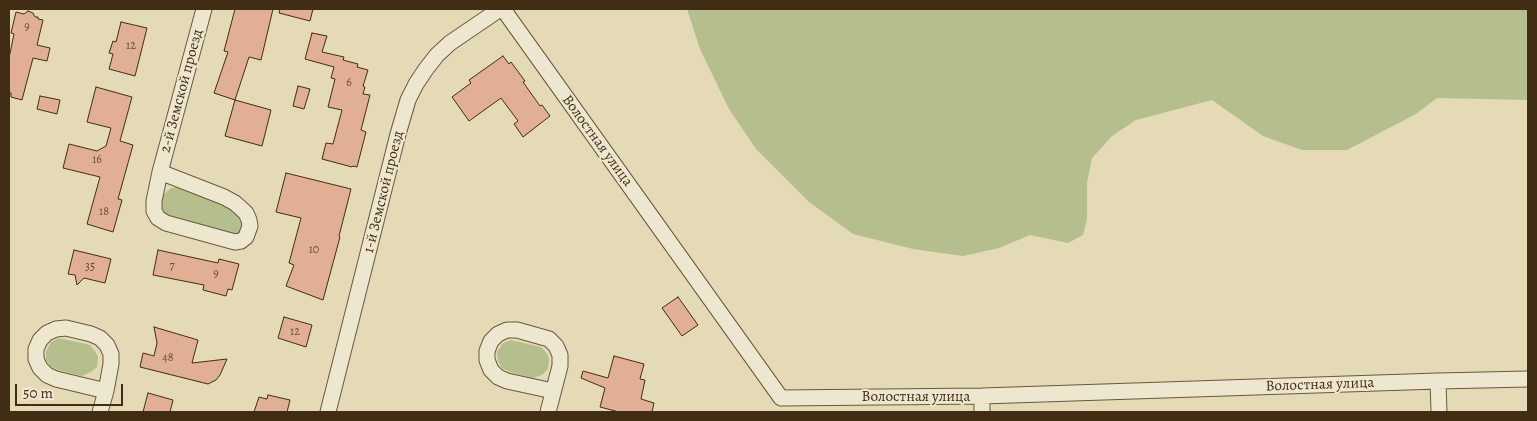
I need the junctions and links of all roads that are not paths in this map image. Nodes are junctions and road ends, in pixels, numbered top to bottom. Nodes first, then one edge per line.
1 (204, 9) edge
2 (501, 9) edge
3 (160, 172) junction
4 (1528, 379) edge
5 (1438, 381) junction
6 (553, 390) junction
7 (106, 391) junction
8 (982, 396) junction
9 (779, 405) edge
10 (100, 412) edge
11 (328, 412) edge
12 (548, 412) edge
13 (982, 412) edge
14 (1439, 412) edge

1 - 3 street, 2-й Земской проезд
2 - 9 street, Волостная улица
2 - 11 street, 1-й Земской проезд
3 - 3 street, 2-й Земской проезд
4 - 5 street, Волостная улица
5 - 8 street, Волостная улица
5 - 14 street
6 - 6 street
6 - 12 street
7 - 7 street
7 - 10 street
8 - 9 street, Волостная улица
8 - 13 street

